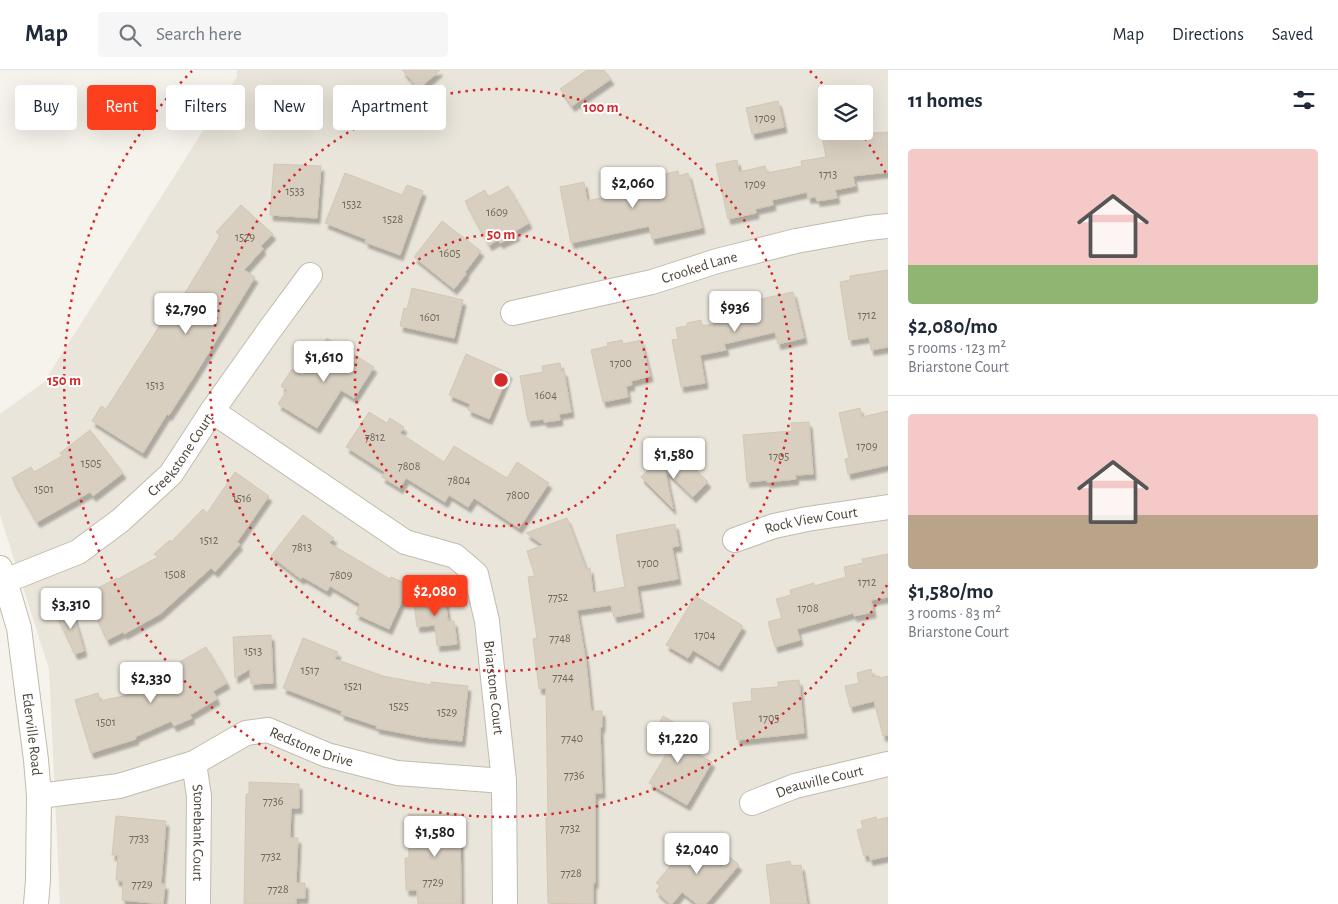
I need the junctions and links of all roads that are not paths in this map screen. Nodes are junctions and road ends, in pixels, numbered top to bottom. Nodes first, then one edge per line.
1 (888, 226) edge
2 (310, 275) dead end
3 (513, 313) dead end
4 (212, 411) junction
5 (888, 507) edge
6 (735, 540) dead end
7 (3, 574) edge
8 (194, 763) junction
9 (888, 764) edge
10 (504, 780) junction
11 (39, 796) junction
12 (752, 803) dead end
13 (36, 904) edge
14 (198, 904) edge
15 (505, 904) edge

1 - 3 street, Crooked Lane
2 - 4 street, Creekstone Court
4 - 7 street, Creekstone Court
4 - 10 street, Briarstone Court
5 - 6 street, Rock View Court
7 - 11 street, Ederville Road
8 - 10 street, Redstone Drive
8 - 11 street, Redstone Drive
8 - 14 street, Stonebank Court
9 - 12 street, Deauville Court
10 - 15 street, Briarstone Court
11 - 13 street, Ederville Road

